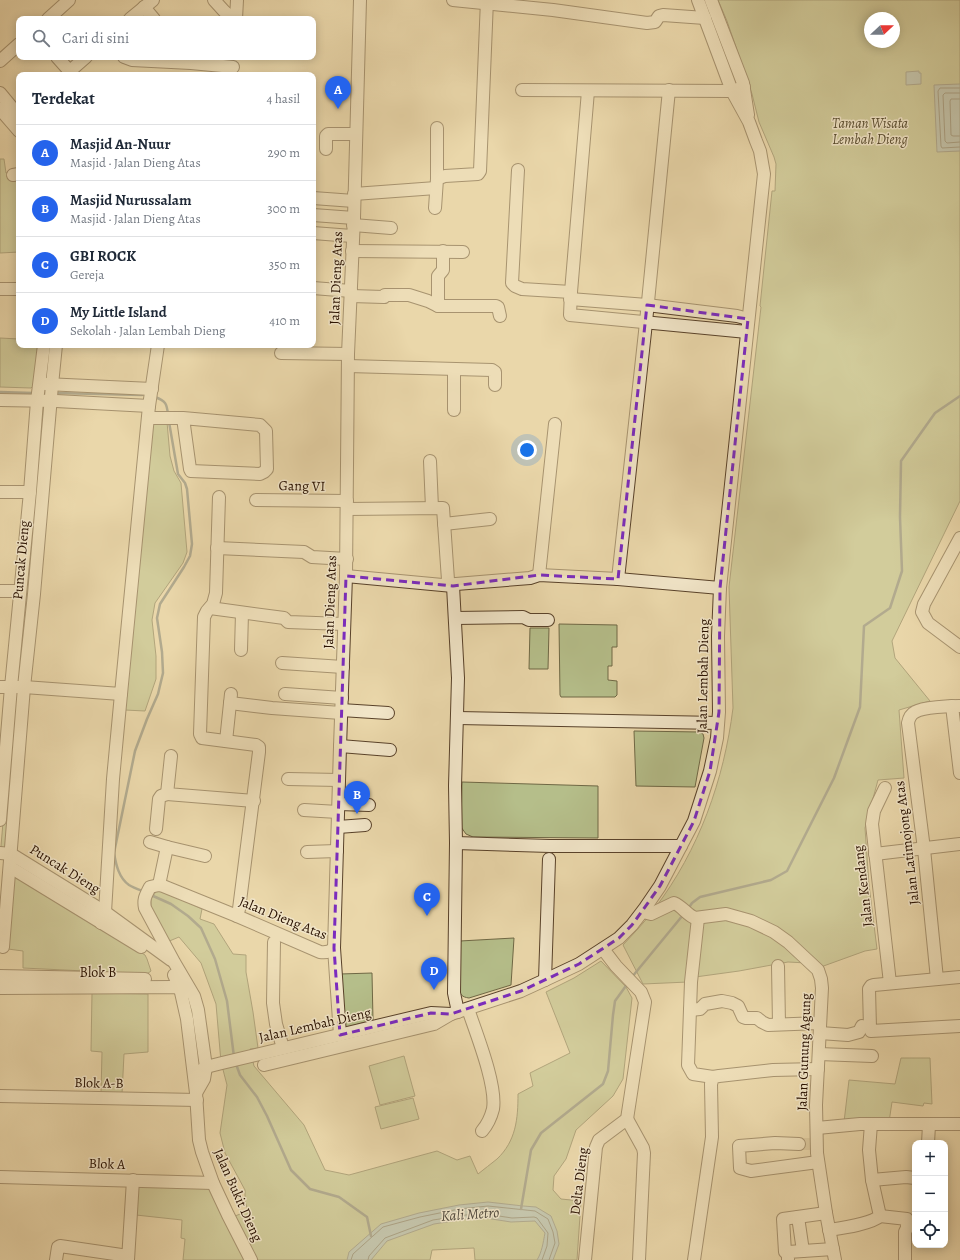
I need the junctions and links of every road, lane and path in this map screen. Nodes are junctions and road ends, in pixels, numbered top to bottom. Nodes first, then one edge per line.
1 (69, 0) edge
2 (214, 0) edge
3 (237, 0) edge
4 (360, 0) edge
5 (453, 0) edge
6 (698, 0) edge
7 (711, 0) edge
8 (487, 1) edge
9 (148, 3) edge
10 (554, 5) edge
11 (51, 16) edge
12 (133, 16) edge
13 (153, 16) edge
14 (230, 16) edge
15 (234, 16) edge
16 (705, 18) junction
17 (16, 47) edge
18 (60, 60) edge
19 (83, 60) edge
20 (132, 60) edge
21 (188, 60) edge
22 (0, 61) edge
23 (233, 66) edge
24 (71, 72) edge
25 (73, 72) edge
26 (744, 88) junction
27 (522, 90) dead end
28 (669, 90) junction
29 (588, 91) junction
30 (732, 91) junction
31 (0, 93) edge
32 (0, 109) edge
33 (16, 112) edge
34 (749, 122) junction
35 (16, 128) edge
36 (437, 128) dead end
37 (356, 134) junction
38 (326, 149) dead end
39 (518, 170) dead end
40 (437, 184) junction
41 (316, 198) edge
42 (354, 198) junction
43 (435, 208) dead end
44 (316, 216) edge
45 (353, 226) junction
46 (391, 228) dead end
47 (316, 232) edge
48 (352, 251) junction
49 (443, 251) junction
50 (463, 252) dead end
51 (316, 288) edge
52 (0, 289) edge
53 (16, 289) edge
54 (351, 294) junction
55 (570, 295) junction
56 (647, 305) junction
57 (438, 306) junction
58 (500, 316) dead end
59 (748, 319) junction
60 (646, 322) junction
61 (747, 332) junction
62 (44, 348) edge
63 (55, 348) edge
64 (158, 348) edge
65 (281, 353) dead end
66 (348, 360) junction
67 (454, 370) junction
68 (46, 384) junction
69 (495, 385) dead end
70 (152, 389) junction
71 (0, 400) edge
72 (37, 401) junction
73 (50, 401) junction
74 (454, 410) dead end
75 (153, 414) junction
76 (180, 418) junction
77 (555, 424) dead end
78 (430, 461) dead end
79 (0, 492) edge
80 (30, 492) junction
81 (219, 497) dead end
82 (256, 500) dead end
83 (347, 505) junction
84 (432, 508) junction
85 (490, 520) dead end
86 (444, 524) junction
87 (960, 538) edge
88 (217, 548) junction
89 (347, 559) junction
90 (539, 575) junction
91 (346, 576) junction
92 (618, 579) junction
93 (453, 586) junction
94 (720, 588) junction
95 (0, 591) edge
96 (20, 591) junction
97 (210, 608) junction
98 (242, 612) junction
99 (455, 618) junction
100 (548, 620) dead end
101 (344, 624) junction
102 (960, 646) edge
103 (241, 650) dead end
104 (282, 663) dead end
105 (343, 667) junction
106 (6, 687) edge
107 (24, 687) junction
108 (121, 694) junction
109 (285, 694) dead end
110 (956, 706) edge
111 (341, 707) junction
112 (388, 713) dead end
113 (458, 718) junction
114 (718, 723) junction
115 (226, 741) junction
116 (340, 746) junction
117 (390, 750) dead end
118 (171, 756) dead end
119 (960, 773) edge
120 (288, 779) dead end
121 (339, 780) junction
122 (1, 785) edge
123 (885, 788) dead end
124 (167, 794) junction
125 (254, 801) junction
126 (369, 805) dead end
127 (338, 808) junction
128 (304, 810) dead end
129 (0, 820) edge
130 (365, 825) dead end
131 (338, 827) junction
132 (156, 829) dead end
133 (150, 842) dead end
134 (456, 843) junction
135 (960, 844) edge
136 (681, 846) junction
137 (167, 847) junction
138 (924, 849) junction
139 (337, 850) junction
140 (307, 852) dead end
141 (5, 854) edge
142 (875, 854) junction
143 (205, 856) dead end
144 (549, 859) dead end
145 (10, 868) junction
146 (151, 890) junction
147 (642, 912) junction
148 (237, 916) junction
149 (103, 917) junction
150 (695, 917) junction
151 (274, 942) dead end
152 (4, 947) dead end
153 (334, 948) junction
154 (603, 949) junction
155 (778, 966) dead end
156 (0, 976) edge
157 (179, 976) junction
158 (960, 977) edge
159 (937, 979) junction
160 (546, 980) junction
161 (890, 983) junction
162 (0, 988) edge
163 (690, 1010) junction
164 (459, 1012) junction
165 (779, 1024) junction
166 (862, 1026) dead end
167 (960, 1026) edge
168 (820, 1028) junction
169 (379, 1032) junction
170 (340, 1035) junction
171 (283, 1048) junction
172 (308, 1048) junction
173 (819, 1054) junction
174 (872, 1056) dead end
175 (264, 1065) dead end
176 (206, 1067) junction
177 (818, 1069) junction
178 (194, 1075) junction
179 (713, 1077) junction
180 (0, 1096) edge
181 (196, 1097) junction
182 (627, 1119) junction
183 (871, 1124) junction
184 (960, 1124) edge
185 (929, 1125) junction
186 (817, 1128) junction
187 (482, 1131) dead end
188 (928, 1140) edge
189 (799, 1144) tunnel mouth
190 (818, 1162) junction
191 (0, 1177) edge
192 (912, 1178) edge
193 (133, 1180) junction
194 (872, 1180) junction
195 (213, 1183) junction
196 (826, 1213) junction
197 (798, 1217) junction
198 (879, 1217) junction
199 (829, 1230) junction
200 (803, 1251) junction
201 (834, 1255) edge
202 (788, 1256) edge
203 (128, 1258) edge
204 (56, 1260) edge
205 (251, 1260) edge
206 (585, 1260) edge
207 (639, 1260) edge
208 (694, 1260) edge
209 (905, 1260) edge

1 - 11 street
2 - 14 street
3 - 15 street
4 - 37 street, Jalan Dieng Atas
5 - 8 street
6 - 16 street
7 - 26 street
8 - 10 street
8 - 40 street
9 - 12 street
9 - 13 street
10 - 16 street
16 - 30 street
17 - 22 street
18 - 24 street
19 - 25 street
20 - 21 street
21 - 23 street
26 - 30 street
26 - 34 street
27 - 29 street
28 - 29 street
28 - 30 street
28 - 56 street
29 - 55 street
30 - 34 street
31 - 33 street
32 - 35 street
34 - 59 street, Jalan Lembah Dieng
36 - 40 street
37 - 38 street
37 - 42 street, Jalan Dieng Atas
39 - 55 street
40 - 42 street
40 - 43 street
41 - 42 street
42 - 45 street, Jalan Dieng Atas
44 - 45 street
45 - 46 street
45 - 47 street
45 - 48 street, Jalan Dieng Atas
48 - 49 street
48 - 54 street, Jalan Dieng Atas
49 - 50 street
49 - 57 street
51 - 54 street
52 - 53 street
54 - 57 street
54 - 66 street, Jalan Dieng Atas
55 - 56 street
55 - 60 street
56 - 59 street
56 - 60 street
57 - 58 street
59 - 61 street, Jalan Lembah Dieng
60 - 61 street
60 - 92 street
61 - 94 street, Jalan Lembah Dieng
62 - 68 street
63 - 68 street, Puncak Dieng
64 - 70 street
65 - 66 street
66 - 67 street
66 - 83 street, Jalan Dieng Atas
67 - 69 street
67 - 74 street
68 - 70 street
68 - 72 street
68 - 73 street, Puncak Dieng
70 - 75 street
71 - 72 street
72 - 73 street
72 - 80 street
73 - 75 street
73 - 107 street, Puncak Dieng
75 - 76 street
75 - 108 street
76 - 76 street
77 - 90 street
78 - 84 street
79 - 80 street
80 - 96 street
81 - 88 street
82 - 83 street, Gang VI
83 - 84 street, Gang VI
83 - 89 street, Jalan Dieng Atas
84 - 86 street
85 - 86 street
86 - 93 street
87 - 102 street
88 - 89 street
88 - 97 street
89 - 91 street, Jalan Dieng Atas
90 - 92 street
90 - 93 street
91 - 93 street
91 - 101 street, Jalan Dieng Atas
92 - 94 street
93 - 99 street
94 - 114 street, Jalan Lembah Dieng
95 - 96 street
96 - 106 street
97 - 98 street
97 - 115 street
98 - 101 street
98 - 103 street
99 - 100 street
99 - 113 street
101 - 105 street, Jalan Dieng Atas
104 - 105 street
105 - 111 street, Jalan Dieng Atas
106 - 107 street
106 - 122 street
107 - 108 street
107 - 141 street, Puncak Dieng
108 - 149 street
109 - 111 street
110 - 119 street
110 - 138 street, Jalan Latimojong Atas
111 - 112 street
111 - 115 street
111 - 116 street, Jalan Dieng Atas
113 - 114 street
113 - 134 street
114 - 136 street, Jalan Lembah Dieng
115 - 125 street
116 - 117 street
116 - 121 street, Jalan Dieng Atas
118 - 124 street
120 - 121 street
121 - 127 street, Jalan Dieng Atas
122 - 129 street
123 - 142 street, Jalan Kendang
124 - 125 street
124 - 132 street
125 - 148 street
126 - 127 street
127 - 128 street
127 - 131 street, Jalan Dieng Atas
130 - 131 street
131 - 139 street, Jalan Dieng Atas
133 - 137 street
134 - 136 street
134 - 164 street
135 - 138 street
136 - 147 street, Jalan Lembah Dieng
137 - 143 street
137 - 146 street
138 - 142 street
138 - 159 street, Jalan Latimojong Atas
139 - 140 street
139 - 153 street, Jalan Dieng Atas
141 - 145 street
141 - 149 street, Puncak Dieng
142 - 161 street, Jalan Kendang
144 - 160 street
145 - 149 street
145 - 152 street
146 - 148 street, Jalan Dieng Atas
146 - 157 street, Jalan Bukit Dieng
147 - 150 street
147 - 154 street, Jalan Lembah Dieng
148 - 153 street, Jalan Dieng Atas
149 - 157 street, Puncak Dieng
150 - 163 street
150 - 168 street, Jalan Gunung Agung
151 - 171 street
153 - 170 street
154 - 160 street, Jalan Lembah Dieng
154 - 182 street
155 - 165 street
156 - 157 street
157 - 162 street, Blok B
157 - 176 street, Jalan Bukit Dieng
157 - 178 street, Jalan Bukit Dieng
158 - 159 street
159 - 161 street
160 - 164 street, Jalan Lembah Dieng
161 - 167 street
163 - 165 street
163 - 179 street
164 - 169 street, Jalan Lembah Dieng
164 - 187 street
165 - 168 street
166 - 168 street
168 - 173 street, Jalan Gunung Agung
169 - 170 street, Jalan Lembah Dieng
169 - 172 street
170 - 172 street, Jalan Lembah Dieng
171 - 172 street, Jalan Lembah Dieng
171 - 176 street, Jalan Lembah Dieng
172 - 175 street
173 - 174 street
173 - 177 street, Jalan Gunung Agung
176 - 178 street, Jalan Lembah Dieng
176 - 181 street, Jalan Bukit Dieng
177 - 179 street
177 - 186 street, Jalan Gunung Agung
178 - 181 street, Jalan Bukit Dieng
179 - 208 street
180 - 181 street, Blok A-B
181 - 195 street, Jalan Bukit Dieng
182 - 206 street, Delta Dieng
182 - 207 street
183 - 185 street
183 - 186 street
183 - 194 street
184 - 185 street
185 - 188 street
186 - 190 street, Jalan Gunung Agung
189 - 190 street
190 - 196 street, Jalan Gunung Agung
191 - 193 street, Blok A
192 - 194 street
193 - 195 street, Blok A
193 - 203 street
194 - 198 street
195 - 205 street, Jalan Bukit Dieng
196 - 197 street
196 - 199 street, Jalan Gunung Agung
197 - 200 street
197 - 202 street
198 - 199 street
198 - 209 street
199 - 201 street, Jalan Gunung Agung
200 - 201 street
200 - 202 street
203 - 204 street

